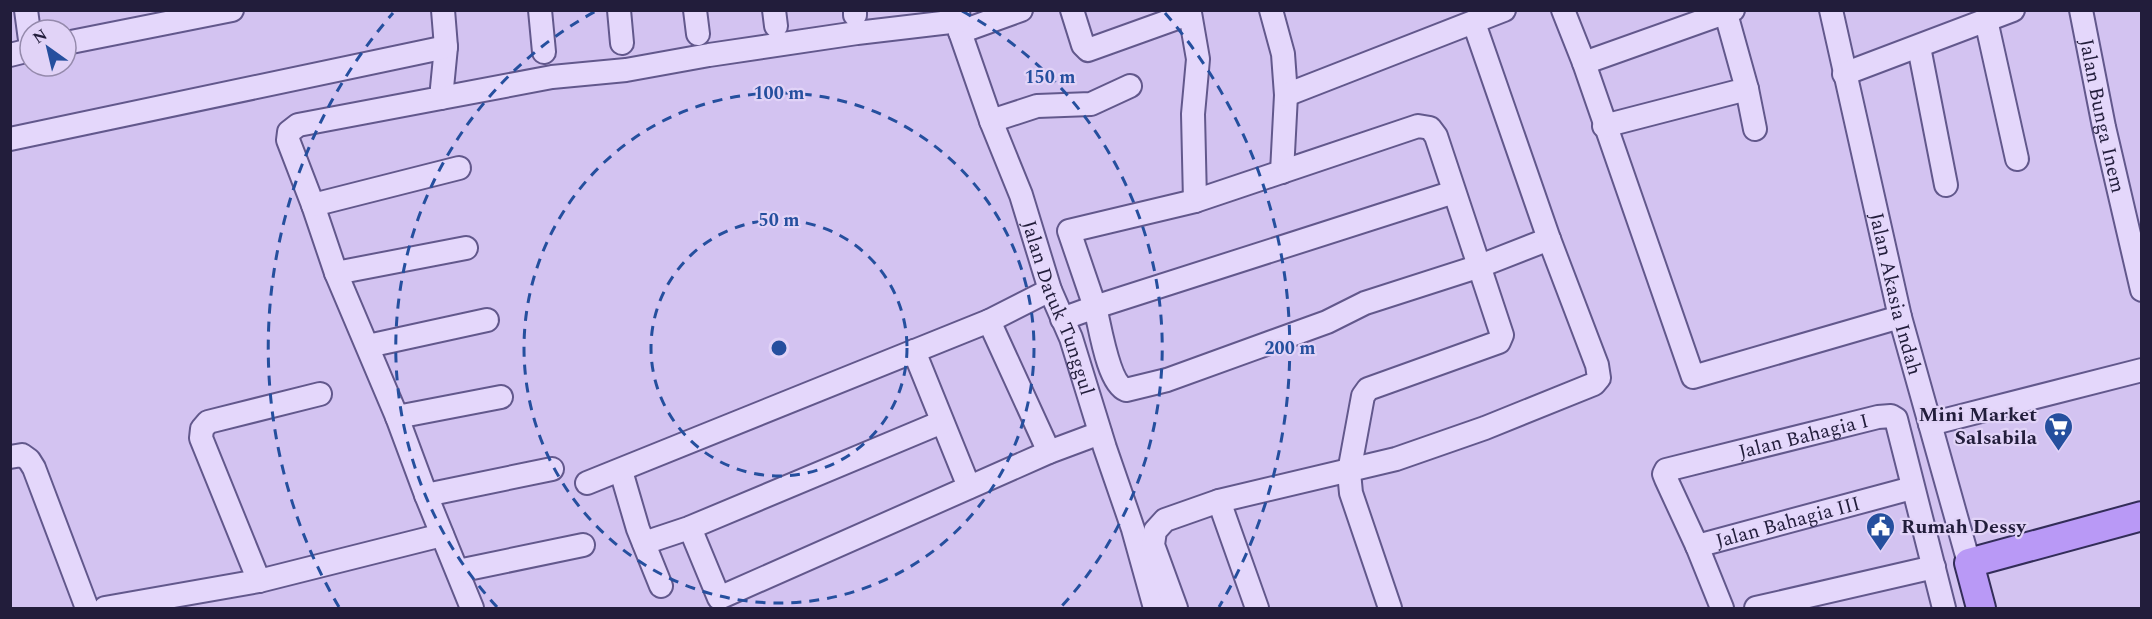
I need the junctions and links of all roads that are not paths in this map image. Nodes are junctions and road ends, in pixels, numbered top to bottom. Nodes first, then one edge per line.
1 (231, 10) edge
2 (443, 10) edge
3 (540, 10) edge
4 (619, 10) edge
5 (695, 10) edge
6 (1021, 10) edge
7 (1072, 10) edge
8 (1271, 10) edge
9 (1504, 10) edge
10 (1563, 10) edge
11 (1831, 10) edge
12 (2013, 10) edge
13 (2081, 10) edge
14 (1728, 11) edge
15 (1190, 12) edge
16 (988, 17) edge
17 (1986, 20) junction
18 (959, 21) edge
19 (1474, 23) junction
20 (698, 34) dead end
21 (78, 41) edge
22 (622, 43) dead end
23 (446, 47) junction
24 (1919, 47) junction
25 (544, 52) dead end
26 (1584, 63) junction
27 (1844, 74) junction
28 (1130, 86) dead end
29 (443, 89) junction
30 (1747, 89) junction
31 (1286, 95) junction
32 (991, 121) junction
33 (1604, 126) junction
34 (1755, 129) dead end
35 (10, 139) edge
36 (2017, 159) dead end
37 (459, 168) dead end
38 (1282, 172) junction
39 (1946, 185) dead end
40 (1454, 192) junction
41 (1195, 201) junction
42 (314, 205) junction
43 (1549, 238) junction
44 (466, 248) dead end
45 (1480, 266) junction
46 (336, 273) junction
47 (1050, 290) junction
48 (2142, 290) edge
49 (1095, 308) junction
50 (1900, 317) junction
51 (1062, 319) junction
52 (487, 320) dead end
53 (989, 321) junction
54 (368, 346) junction
55 (914, 351) junction
56 (2142, 370) edge
57 (320, 394) dead end
58 (501, 397) dead end
59 (397, 417) junction
60 (942, 422) junction
61 (1929, 424) junction
62 (1100, 433) junction
63 (1049, 452) junction
64 (10, 457) edge
65 (552, 469) dead end
66 (621, 471) junction
67 (1349, 472) junction
68 (587, 483) dead end
69 (969, 487) junction
70 (1912, 488) junction
71 (426, 495) junction
72 (1219, 501) junction
73 (2142, 516) edge
74 (690, 528) junction
75 (442, 535) junction
76 (644, 543) junction
77 (583, 544) dead end
78 (1697, 546) junction
79 (1969, 563) junction
80 (1934, 567) junction
81 (458, 571) junction
82 (259, 581) junction
83 (661, 586) dead end
84 (87, 609) edge
85 (105, 609) edge
86 (472, 609) edge
87 (1155, 609) edge
88 (1176, 609) edge
89 (1257, 609) edge
90 (1390, 609) edge
91 (1722, 609) edge
92 (1756, 609) edge
93 (1944, 609) edge
94 (1982, 609) edge

1 - 21 street
2 - 23 street
3 - 25 street
4 - 22 street
5 - 20 street
6 - 16 street
7 - 15 street
8 - 31 street
9 - 19 street
10 - 26 street
11 - 27 street, Jalan Akasia Indah
12 - 17 street
13 - 48 street, Jalan Bunga Inem
14 - 26 street
14 - 30 street
15 - 41 street
16 - 18 street
17 - 24 street
17 - 36 street
18 - 29 street
18 - 32 street, Jalan Datuk Tunggul
19 - 31 street
19 - 43 street
23 - 29 street
23 - 35 street
24 - 27 street
24 - 39 street
26 - 33 street
27 - 50 street, Jalan Akasia Indah
28 - 32 street
29 - 42 street
30 - 33 street
30 - 34 street
31 - 38 street
32 - 47 street, Jalan Datuk Tunggul
33 - 50 street
37 - 42 street
38 - 40 street
38 - 41 street
40 - 45 street
40 - 49 street
41 - 49 street
42 - 46 street
43 - 45 street
43 - 67 street
44 - 46 street
45 - 49 street
45 - 67 street
46 - 54 street
47 - 51 street, Jalan Datuk Tunggul
47 - 53 street
49 - 51 street
50 - 61 street, Jalan Akasia Indah
51 - 62 street, Jalan Datuk Tunggul
52 - 54 street
53 - 55 street
53 - 63 street
54 - 59 street
55 - 60 street
55 - 66 street
56 - 61 street
57 - 82 street
58 - 59 street
59 - 71 street
60 - 69 street
60 - 74 street
61 - 79 street, Jalan Akasia Indah
62 - 63 street
62 - 87 street, Jalan Datuk Tunggul
63 - 69 street
64 - 84 street
65 - 71 street
66 - 68 street
66 - 76 street
67 - 72 street
67 - 90 street
69 - 74 street
70 - 78 street, Jalan Bahagia III
70 - 78 street, Jalan Bahagia I
70 - 80 street, Jalan Bahagia I
71 - 75 street
72 - 88 street
72 - 89 street
73 - 79 main road
74 - 76 street
75 - 81 street
75 - 82 street
76 - 83 street
77 - 81 street
78 - 91 street, Jalan Bahagia I
79 - 94 main road, Jalan Akasia Indah
80 - 92 street
80 - 93 street, Jalan Bahagia I
81 - 86 street
82 - 85 street

